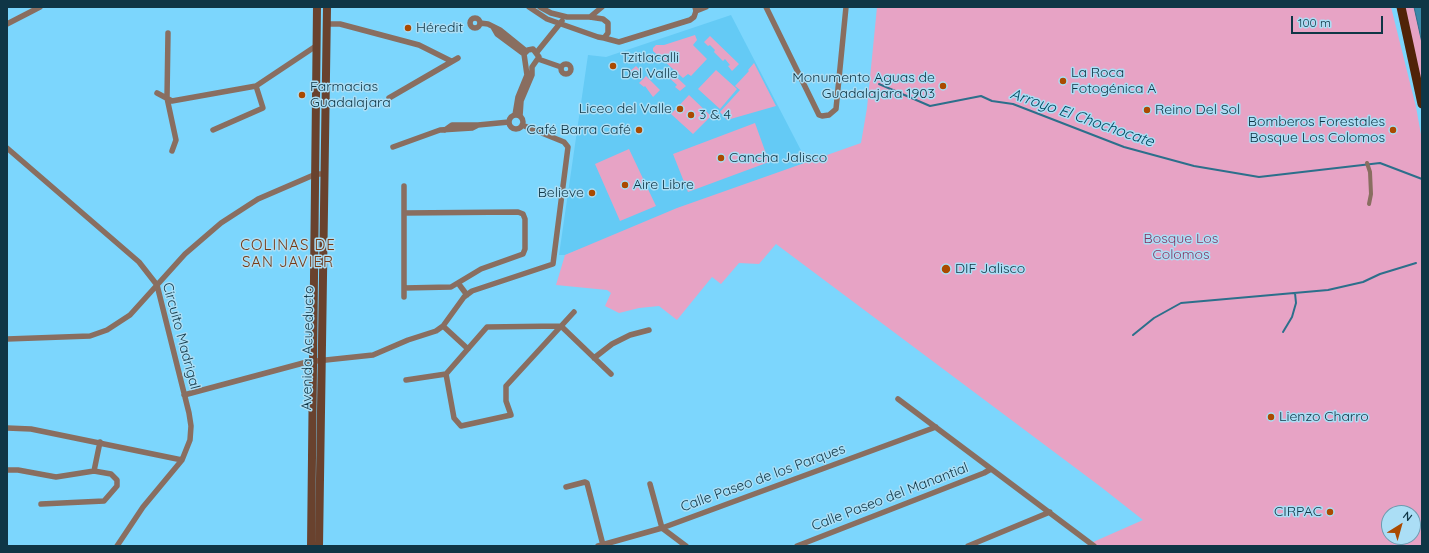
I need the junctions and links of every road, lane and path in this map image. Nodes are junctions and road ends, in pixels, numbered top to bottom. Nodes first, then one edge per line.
1 (40, 7) edge
2 (317, 7) edge
3 (327, 7) edge
4 (529, 7) edge
5 (540, 7) edge
6 (602, 7) edge
7 (706, 7) edge
8 (766, 7) edge
9 (846, 7) edge
10 (1402, 7) edge
11 (695, 9) edge
12 (563, 16) junction
13 (590, 17) junction
14 (480, 23) dead end
15 (559, 23) junction
16 (7, 24) edge
17 (326, 24) junction
18 (168, 33) dead end
19 (316, 35) junction
20 (326, 36) junction
21 (604, 38) junction
22 (316, 46) junction
23 (535, 51) junction
24 (525, 52) junction
25 (458, 58) dead end
26 (538, 59) junction
27 (451, 62) junction
28 (561, 67) dead end
29 (256, 86) junction
30 (157, 93) dead end
31 (167, 98) junction
32 (389, 98) dead end
33 (1422, 104) edge
34 (517, 115) junction
35 (508, 122) junction
36 (522, 124) junction
37 (213, 130) dead end
38 (393, 147) dead end
39 (7, 148) edge
40 (172, 151) dead end
41 (1367, 163) dead end
42 (319, 174) junction
43 (404, 186) dead end
44 (1369, 204) dead end
45 (404, 213) junction
46 (458, 283) junction
47 (157, 285) junction
48 (404, 288) junction
49 (467, 295) junction
50 (404, 297) dead end
51 (574, 312) dead end
52 (443, 326) junction
53 (561, 326) junction
54 (649, 330) dead end
55 (7, 339) edge
56 (468, 348) junction
57 (594, 358) junction
58 (317, 361) junction
59 (446, 374) junction
60 (611, 374) dead end
61 (406, 380) dead end
62 (184, 395) junction
63 (898, 399) dead end
64 (936, 427) junction
65 (7, 428) edge
66 (100, 442) junction
67 (182, 460) junction
68 (991, 469) junction
69 (7, 470) edge
70 (94, 471) junction
71 (650, 484) dead end
72 (566, 487) dead end
73 (41, 504) dead end
74 (1050, 512) junction
75 (662, 528) junction
76 (600, 545) edge
77 (117, 546) edge
78 (311, 546) edge
79 (319, 546) edge
80 (686, 546) edge
81 (797, 546) edge
82 (968, 546) edge
83 (1094, 546) edge

1 - 16 street
2 - 19 main road, Avenida Acueducto
3 - 17 main road, Avenida Acueducto
4 - 15 street
5 - 12 street
6 - 13 street
7 - 11 street
8 - 9 street
10 - 33 main road
11 - 21 street
12 - 13 street
12 - 15 street
13 - 21 street
14 - 24 street
15 - 21 street
15 - 23 street
17 - 20 main road, Avenida Acueducto
17 - 27 street
18 - 31 street
19 - 20 main road
19 - 22 main road, Avenida Acueducto
20 - 42 main road, Avenida Acueducto
22 - 29 street
22 - 42 main road, Avenida Acueducto
23 - 24 street
23 - 26 street
24 - 34 street
25 - 27 street
26 - 28 street
26 - 34 street
27 - 32 street
29 - 31 street
29 - 37 street
30 - 31 street
31 - 40 street
34 - 35 street
34 - 36 street
35 - 36 street
35 - 38 street
36 - 49 street
39 - 47 street, Circuito Madrigal
41 - 44 street
42 - 47 street
42 - 58 main road, Avenida Acueducto
43 - 45 street
45 - 46 street
45 - 48 street
46 - 48 street
46 - 49 street
47 - 55 street
47 - 62 street, Circuito Madrigal
48 - 50 street
49 - 52 street
51 - 53 street
52 - 56 street
52 - 58 street
53 - 56 street
53 - 57 street
53 - 59 street
54 - 57 street
56 - 59 street
57 - 60 street
58 - 62 street
58 - 78 main road, Avenida Acueducto
58 - 79 main road, Avenida Acueducto
59 - 61 street
62 - 67 street, Circuito Madrigal
63 - 64 street
64 - 68 street
64 - 75 street, Calle Paseo de los Parques
65 - 66 street
66 - 67 street
66 - 70 street
67 - 77 street, Circuito Madrigal
68 - 74 street
68 - 81 street, Calle Paseo del Manantial
69 - 70 street
70 - 73 street
71 - 75 street
72 - 76 street
74 - 82 street
74 - 83 street
75 - 76 street, Calle Paseo de los Parques
75 - 80 street

